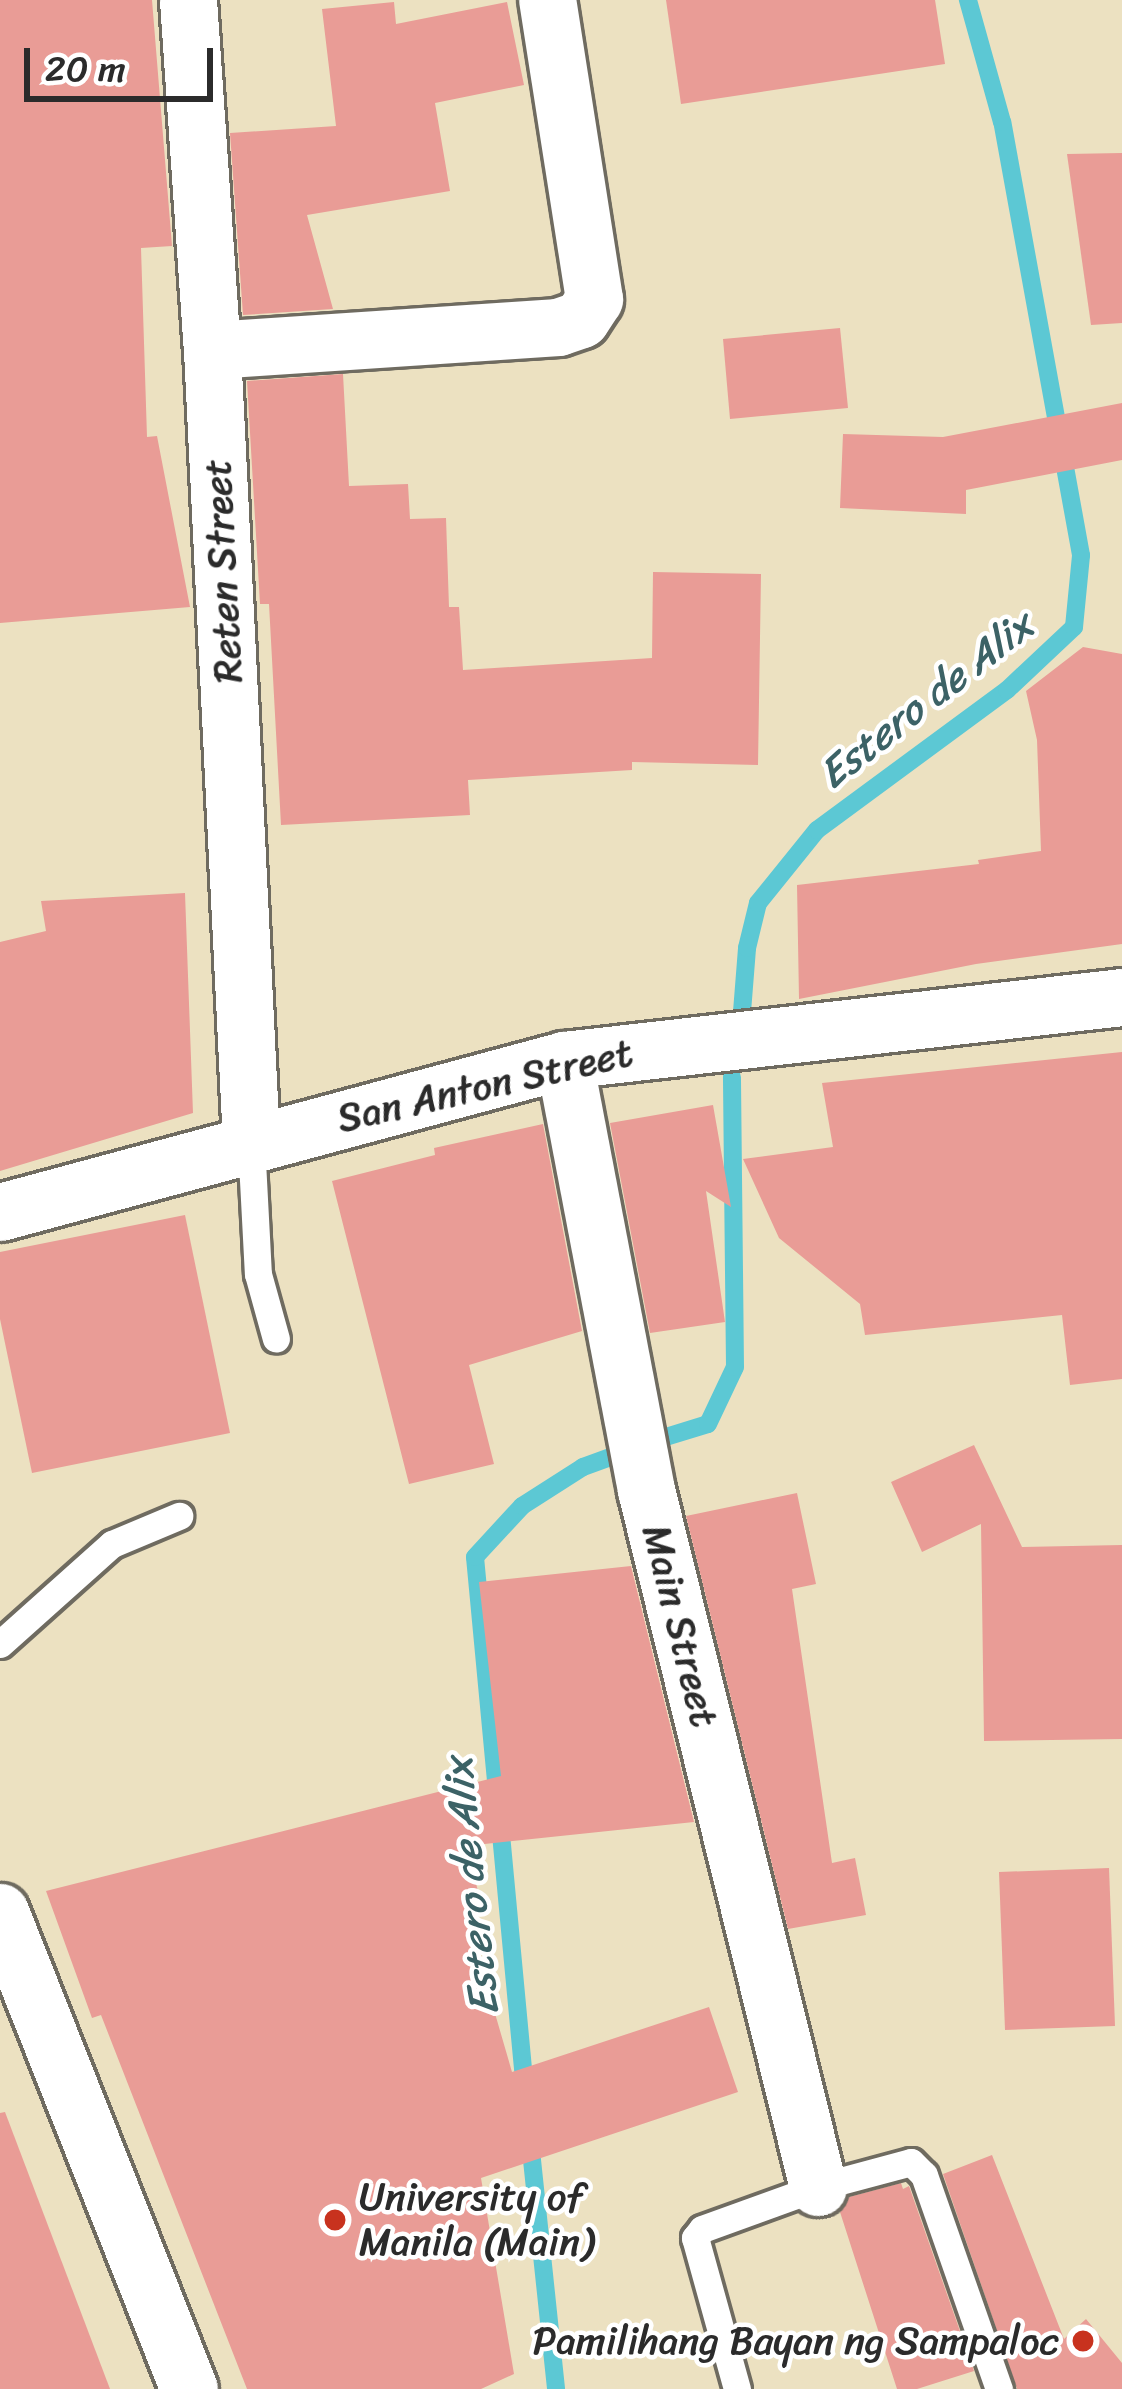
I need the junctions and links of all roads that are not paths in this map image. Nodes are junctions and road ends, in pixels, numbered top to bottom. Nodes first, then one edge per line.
1 (188, 0) edge
2 (547, 0) edge
3 (212, 350) junction
4 (1122, 997) edge
5 (564, 1060) junction
6 (251, 1142) junction
7 (0, 1212) edge
8 (277, 1339) dead end
9 (178, 1516) dead end
10 (0, 1644) edge
11 (0, 1912) edge
12 (818, 2187) junction
13 (189, 2389) edge
14 (737, 2389) edge
15 (999, 2389) edge

1 - 3 street, Reten Street
2 - 3 street
3 - 6 street, Reten Street
4 - 5 street, San Anton Street
5 - 6 street, San Anton Street
5 - 12 street, Main Street
6 - 7 street, San Anton Street
6 - 8 lane
9 - 10 lane
11 - 13 street
12 - 14 lane
12 - 15 lane

